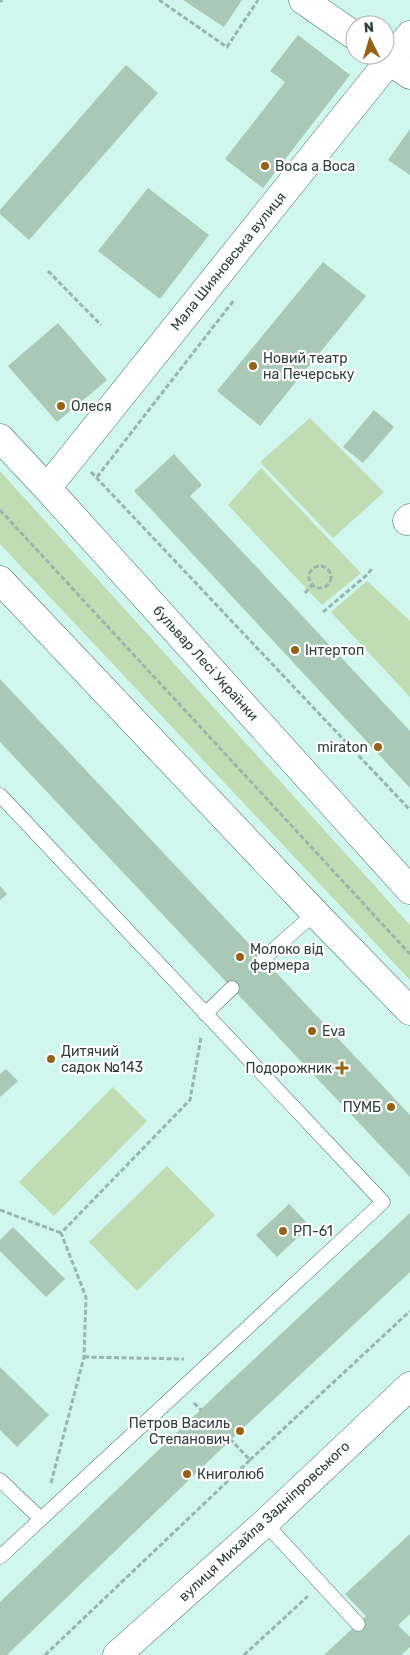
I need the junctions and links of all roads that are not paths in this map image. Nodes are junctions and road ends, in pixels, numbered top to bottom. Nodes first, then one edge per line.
1 (303, 0) edge
2 (345, 29) edge
3 (410, 35) edge
4 (395, 61) edge
5 (392, 65) edge
6 (0, 438) edge
7 (47, 488) junction
8 (0, 580) edge
9 (0, 795) edge
10 (410, 890) edge
11 (316, 914) junction
12 (264, 959) dead end
13 (232, 988) dead end
14 (410, 1011) edge
15 (205, 1014) junction
16 (410, 1386) edge
17 (0, 1480) edge
18 (41, 1519) junction
19 (265, 1523) junction
20 (0, 1557) edge
21 (358, 1624) dead end
22 (117, 1655) edge

1 - 2 main road
3 - 4 main road, Мала Шияновська вулиця
5 - 7 main road, Мала Шияновська вулиця
6 - 7 main road, бульвар Лесі Українки
7 - 10 main road, бульвар Лесі Українки
8 - 11 main road
9 - 15 lane
11 - 12 lane
11 - 14 main road
13 - 15 lane
15 - 18 lane
16 - 19 main road, вулиця Михайла Задніпровського
17 - 18 lane
18 - 20 lane
19 - 21 lane
19 - 22 main road, вулиця Михайла Задніпровського

